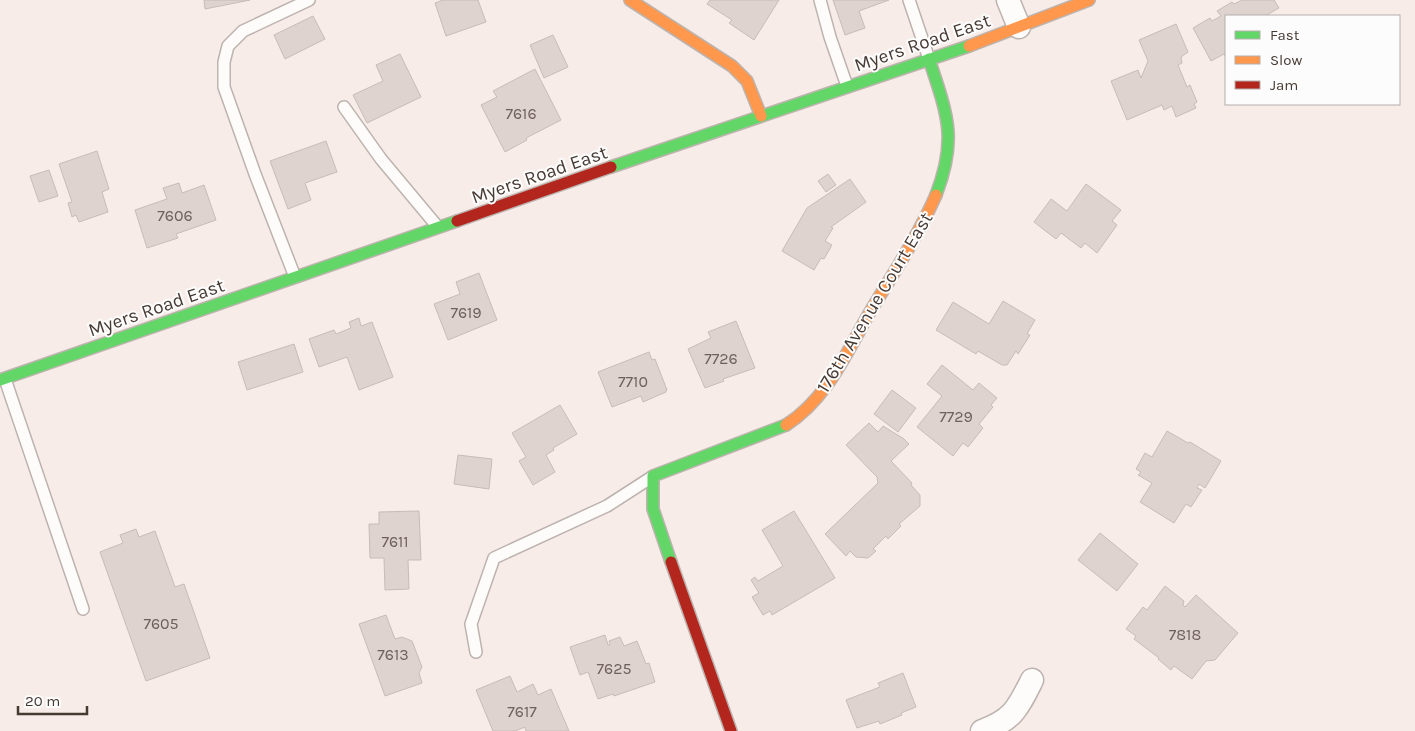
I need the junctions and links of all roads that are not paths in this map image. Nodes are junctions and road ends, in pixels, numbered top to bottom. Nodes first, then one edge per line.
1 (309, 0) edge
2 (630, 0) edge
3 (820, 0) edge
4 (910, 0) edge
5 (1008, 0) edge
6 (1088, 0) edge
7 (1019, 27) junction
8 (929, 59) junction
9 (847, 86) junction
10 (344, 107) dead end
11 (760, 116) junction
12 (438, 227) junction
13 (295, 277) junction
14 (2, 379) edge
15 (653, 476) junction
16 (83, 609) dead end
17 (476, 652) dead end
18 (1032, 680) dead end
19 (731, 731) edge
20 (982, 731) edge

1 - 13 lane
2 - 11 street
3 - 9 lane
4 - 8 lane
5 - 7 street
6 - 7 street, Myers Road East
7 - 8 street, Myers Road East
8 - 9 street, Myers Road East
8 - 15 street, 176th Avenue Court East
9 - 11 street, Myers Road East
10 - 12 lane
11 - 12 street, Myers Road East
12 - 13 street, Myers Road East
13 - 14 street, Myers Road East
14 - 16 lane
15 - 17 lane
15 - 19 street
18 - 20 street

